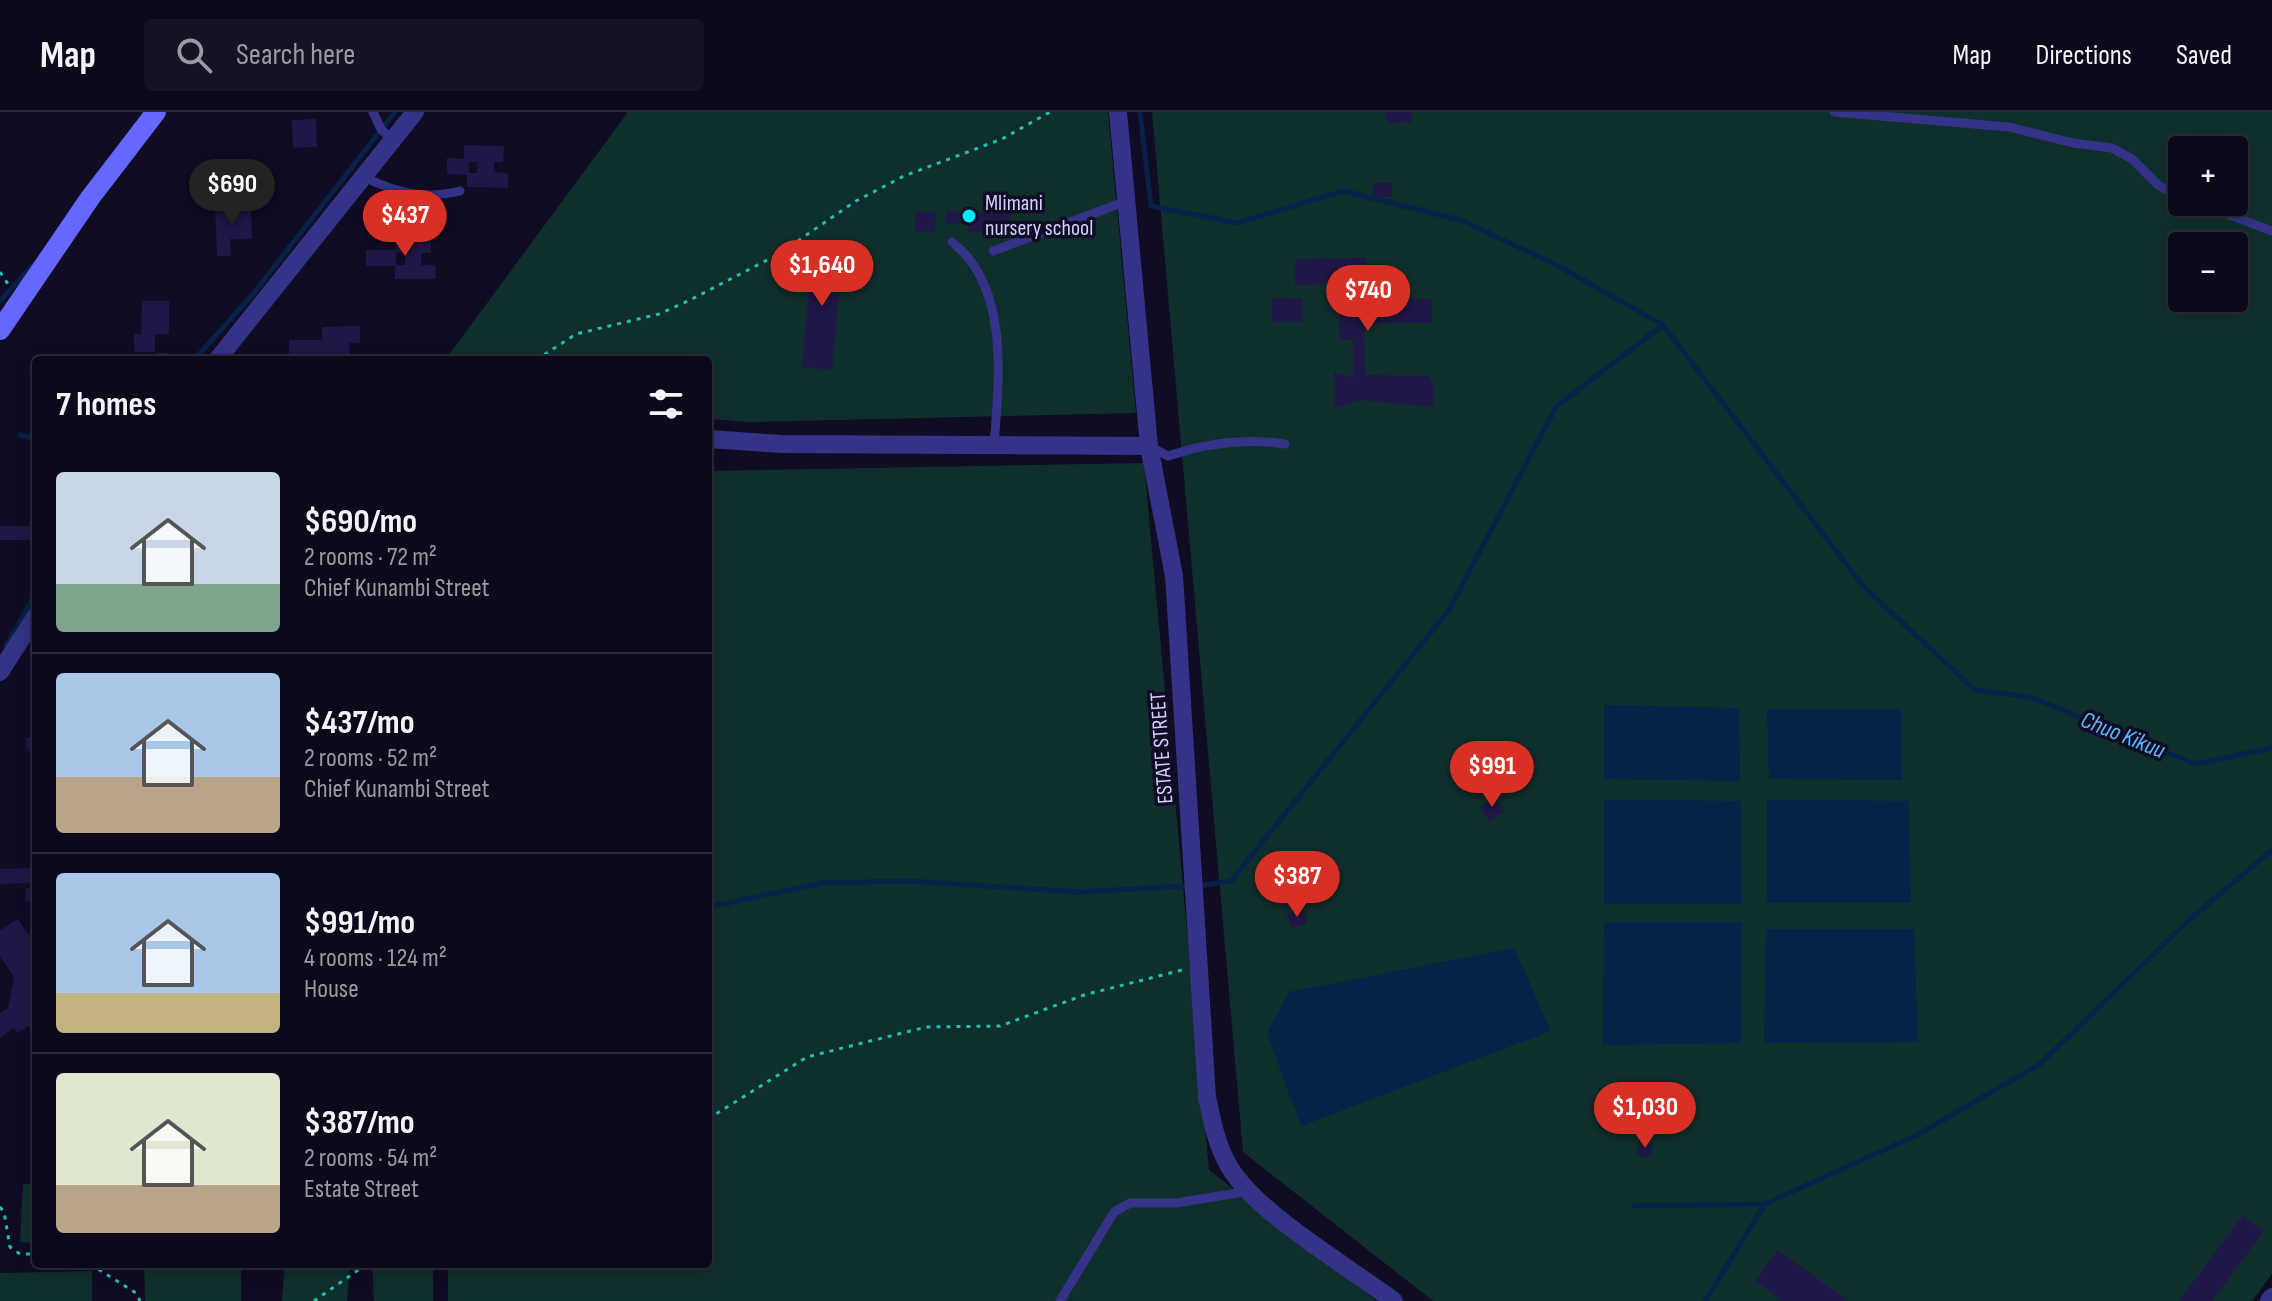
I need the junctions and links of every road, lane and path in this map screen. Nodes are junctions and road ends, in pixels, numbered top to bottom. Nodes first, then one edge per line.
1 (156, 112) edge
2 (373, 112) edge
3 (415, 112) edge
4 (1050, 112) edge
5 (1118, 112) edge
6 (1834, 112) edge
7 (392, 140) junction
8 (362, 176) junction
9 (2168, 190) edge
10 (460, 191) dead end
11 (1124, 202) junction
12 (2232, 216) edge
13 (2272, 231) edge
14 (952, 242) dead end
15 (993, 251) dead end
16 (0, 330) edge
17 (220, 356) edge
18 (542, 356) edge
19 (712, 439) edge
20 (1285, 444) dead end
21 (994, 445) junction
22 (1149, 446) junction
23 (32, 622) edge
24 (0, 672) edge
25 (1201, 965) junction
26 (712, 1116) edge
27 (1250, 1191) junction
28 (0, 1207) edge
29 (32, 1254) edge
30 (96, 1268) edge
31 (361, 1268) edge
32 (140, 1301) edge
33 (314, 1301) edge
34 (1060, 1301) edge
35 (1394, 1301) edge

1 - 16 street
2 - 7 lane
3 - 7 street
4 - 18 path
5 - 11 street, ESTATE STREET
6 - 9 lane
7 - 8 street
8 - 10 lane
8 - 17 street
11 - 15 lane
11 - 22 street, ESTATE STREET
12 - 13 lane
14 - 21 lane
19 - 21 street
20 - 22 lane
21 - 22 street
22 - 25 street, ESTATE STREET
23 - 24 street
25 - 26 path
25 - 27 street, ESTATE STREET
27 - 34 lane
27 - 35 street, ESTATE STREET
28 - 29 path
30 - 32 path
31 - 33 path

